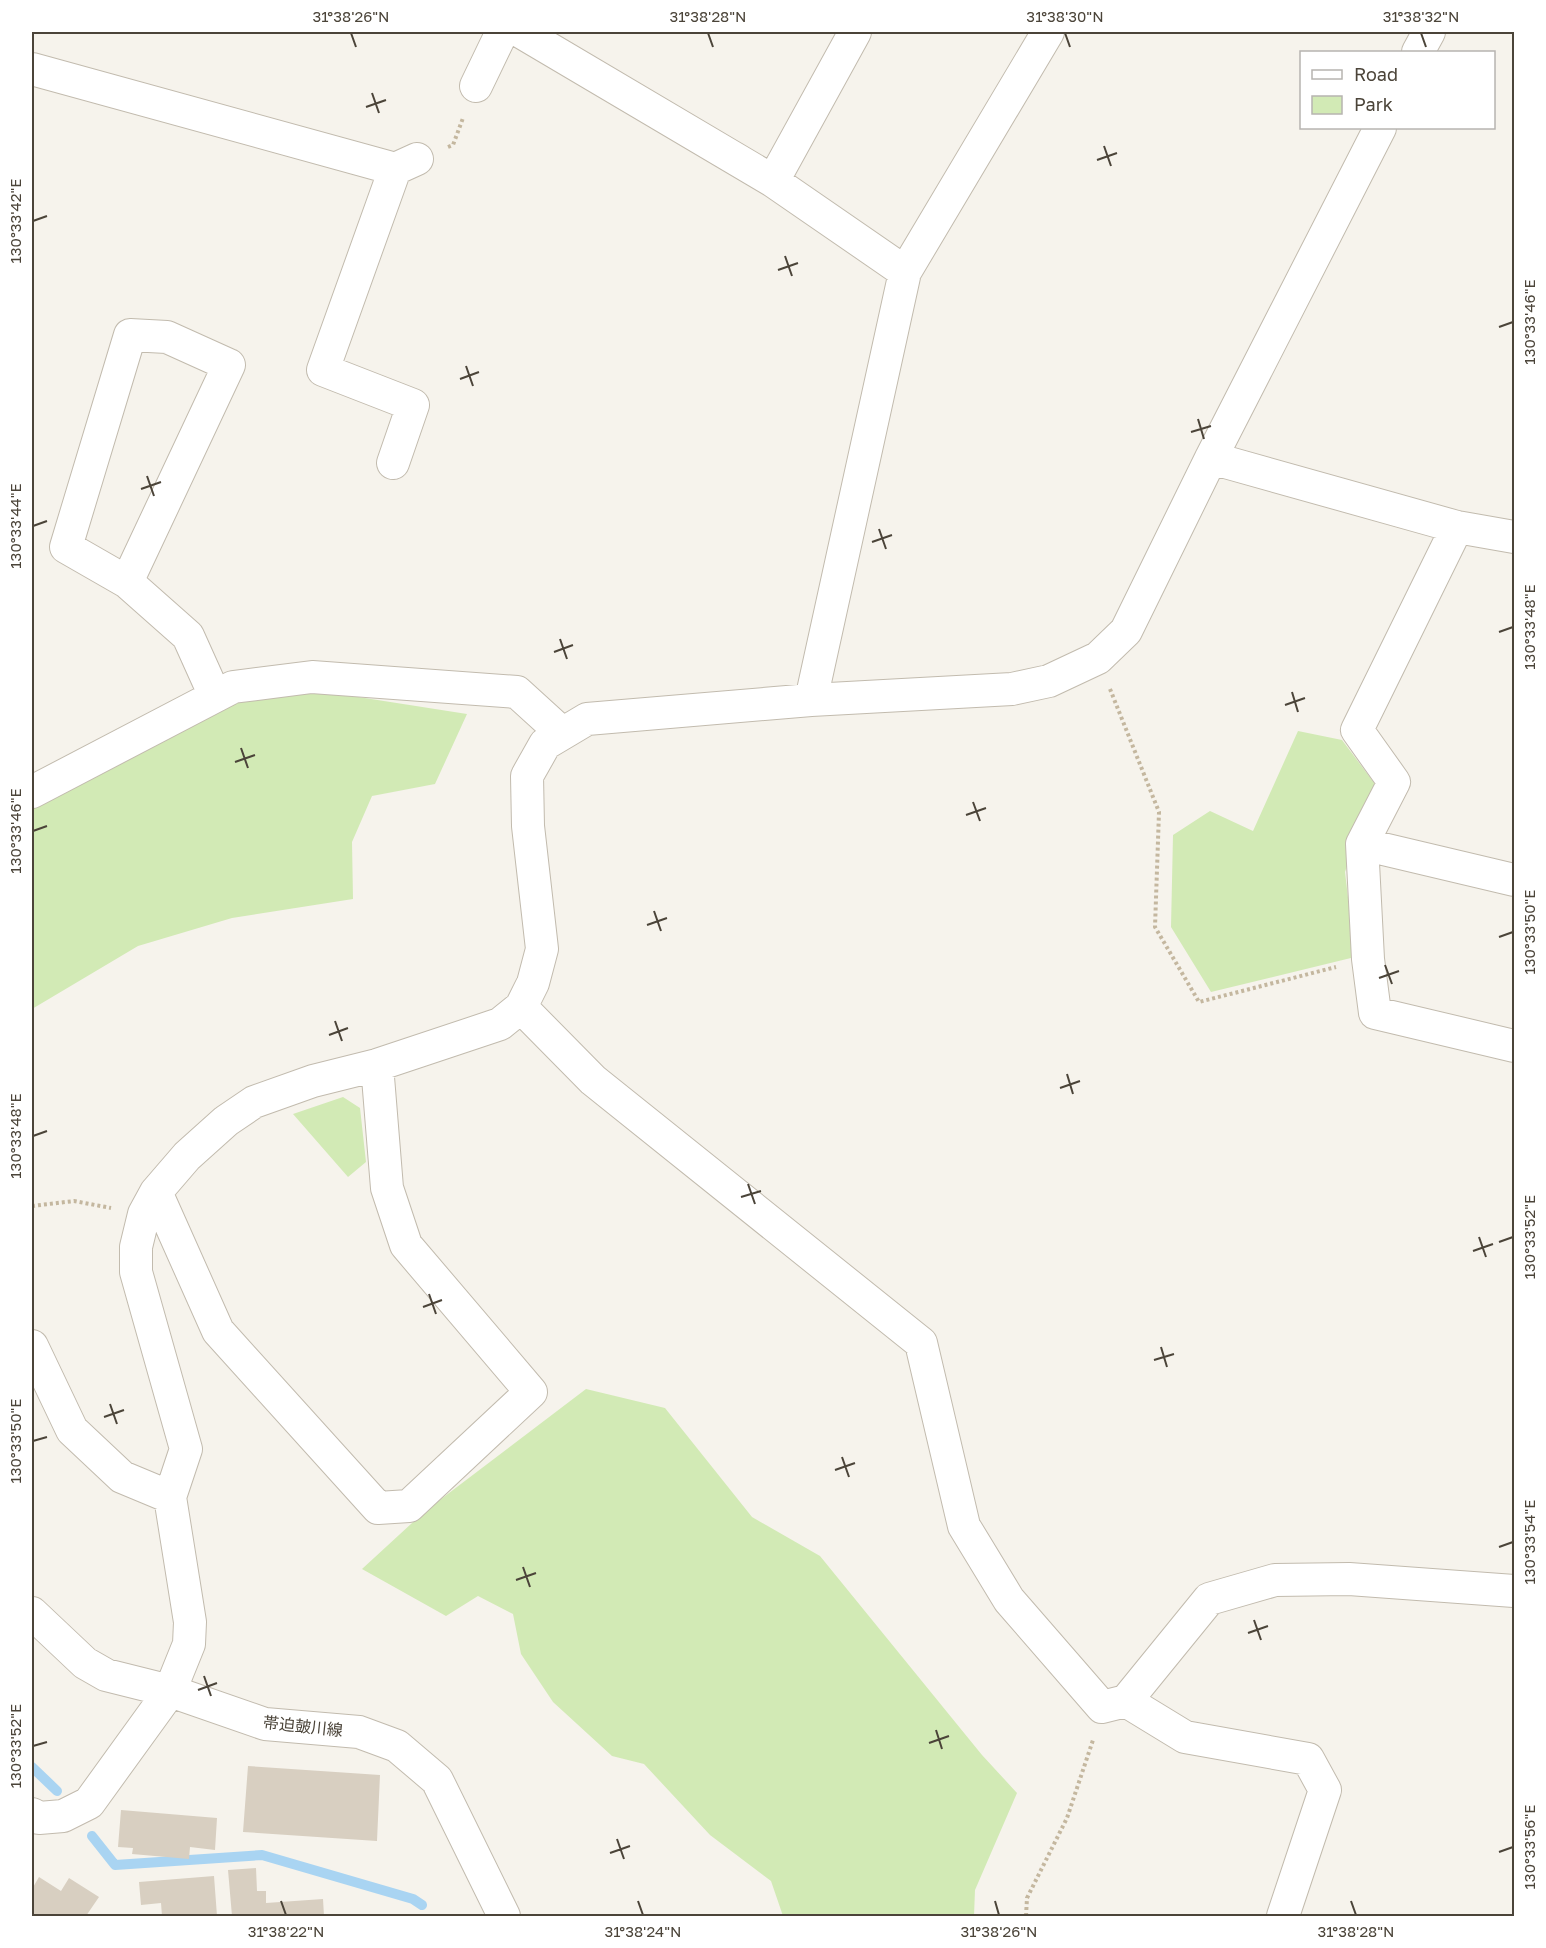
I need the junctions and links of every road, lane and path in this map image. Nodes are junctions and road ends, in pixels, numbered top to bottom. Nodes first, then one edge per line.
1 (502, 32) edge
2 (521, 32) edge
3 (855, 32) edge
4 (1048, 32) edge
5 (1429, 32) edge
6 (1419, 51) edge
7 (32, 69) edge
8 (476, 86) joint
9 (1379, 129) edge
10 (406, 164) junction
11 (772, 181) junction
12 (904, 272) junction
13 (1211, 458) junction
14 (393, 463) dead end
15 (1457, 527) junction
16 (1515, 537) edge
17 (127, 582) junction
18 (1098, 658) junction
19 (215, 696) junction
20 (811, 700) junction
21 (562, 733) junction
22 (32, 792) edge
23 (1362, 844) junction
24 (1515, 880) edge
25 (1368, 959) junction
26 (521, 1007) junction
27 (1515, 1046) edge
28 (377, 1065) junction
29 (150, 1203) junction
30 (32, 1206) edge
31 (32, 1346) edge
32 (170, 1497) junction
33 (1515, 1591) edge
34 (32, 1613) edge
35 (170, 1691) junction
36 (1114, 1704) junction
37 (32, 1814) edge
38 (503, 1916) edge
39 (1026, 1917) edge
40 (1283, 1917) edge

1 - 8 street
2 - 11 street
3 - 11 street
4 - 12 street
5 - 6 street
7 - 10 street
8 - 10 path
9 - 13 street
10 - 14 street
11 - 12 street
12 - 20 street
13 - 15 street
13 - 18 street
15 - 16 street
15 - 23 street
17 - 17 street
17 - 19 street
18 - 20 street
18 - 25 path
19 - 21 street
19 - 22 street
20 - 21 street
21 - 26 street
23 - 24 street
23 - 25 street
25 - 27 street
26 - 28 street
26 - 36 street
28 - 29 street
28 - 29 street
29 - 30 path
29 - 32 street
31 - 32 street
32 - 35 street
33 - 36 street
34 - 35 street, 帯迫皷川線
35 - 37 street
35 - 38 street, 帯迫皷川線
36 - 39 path
36 - 40 street

